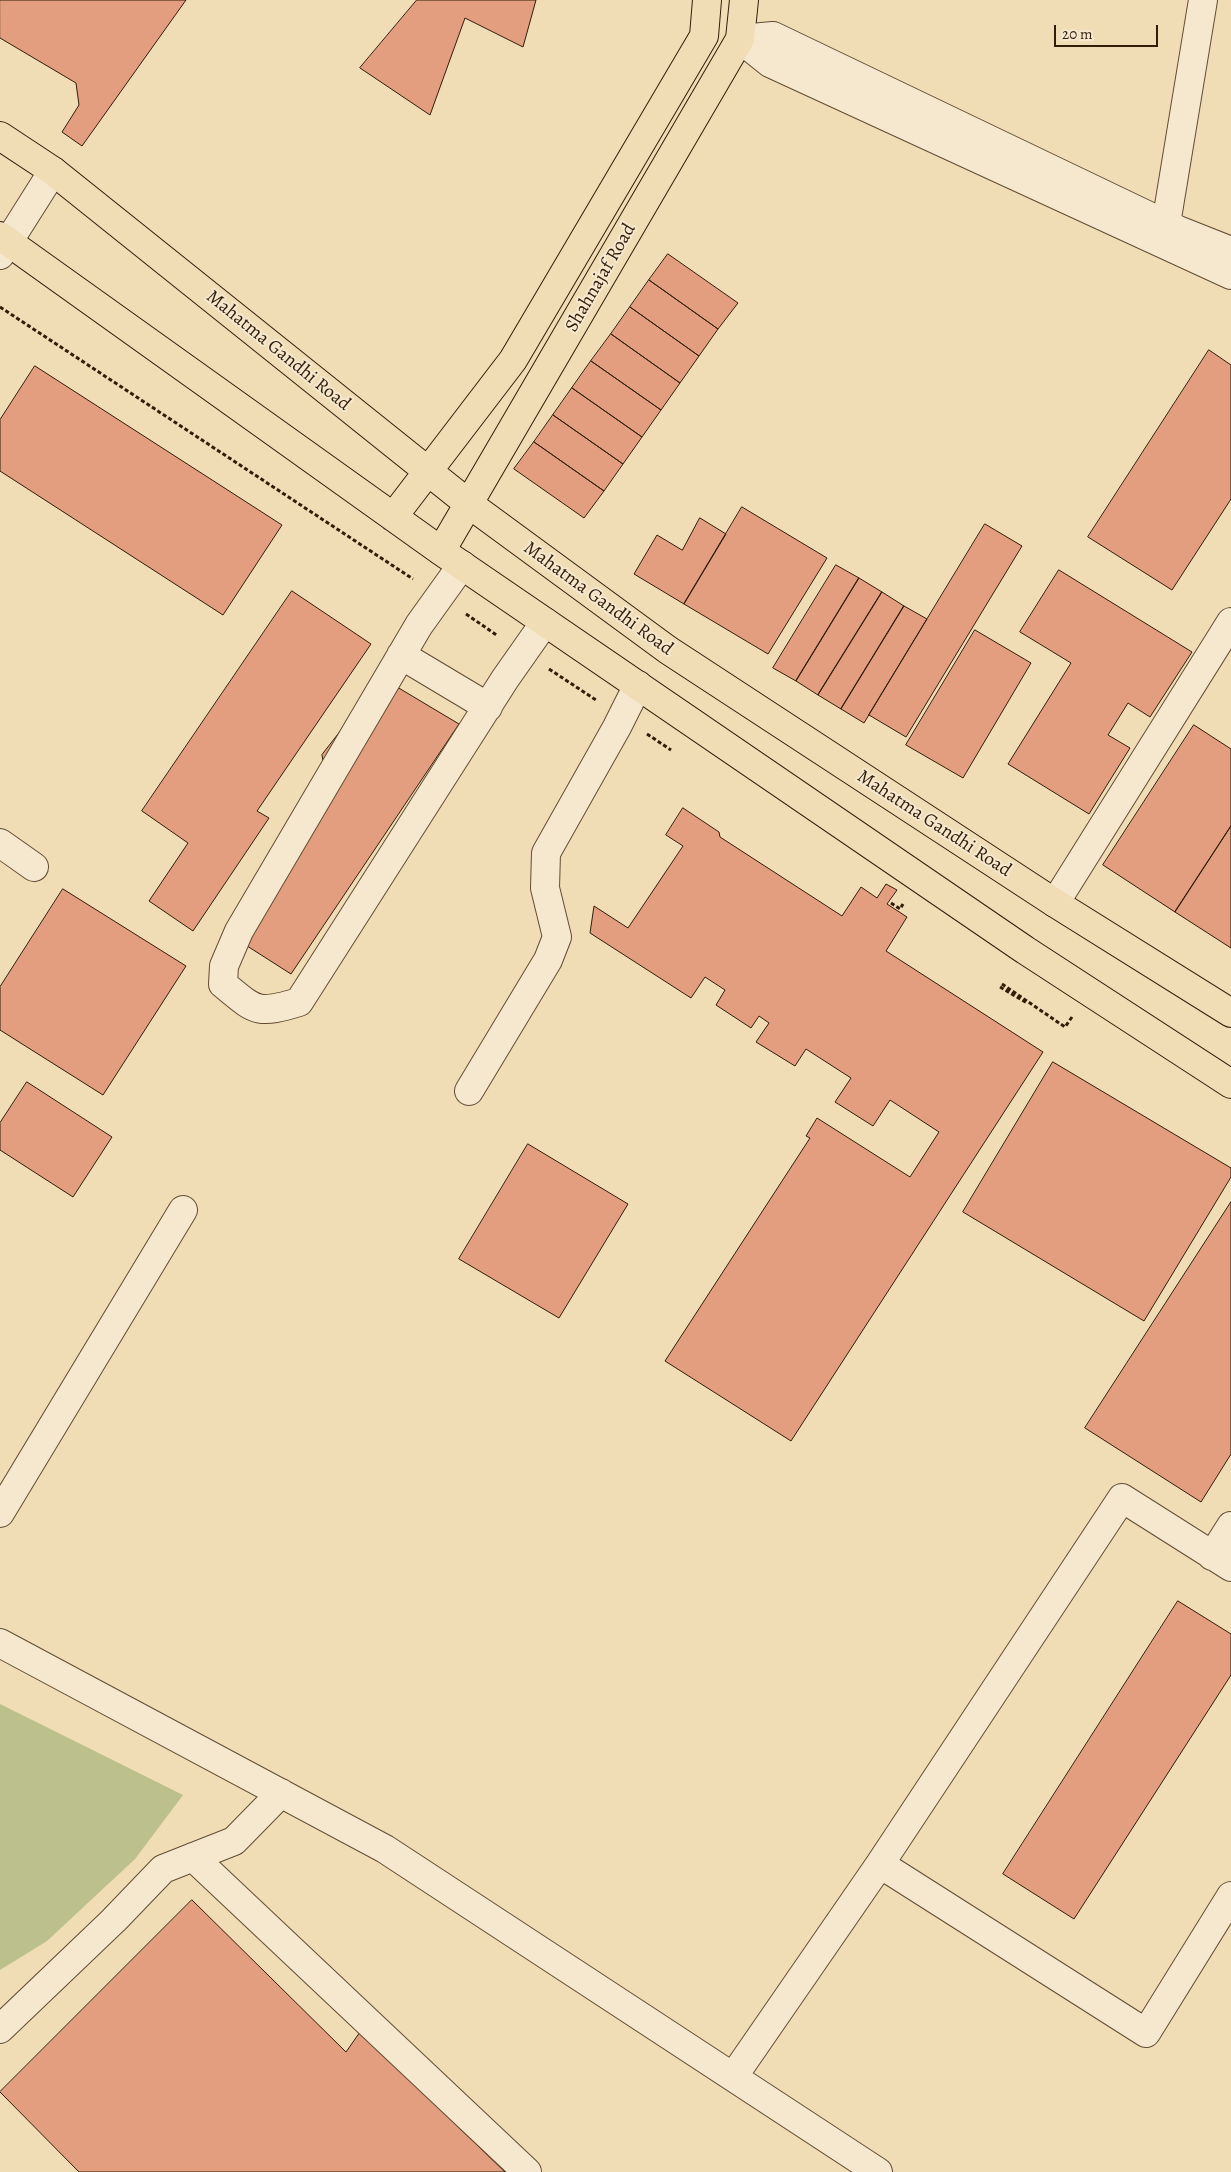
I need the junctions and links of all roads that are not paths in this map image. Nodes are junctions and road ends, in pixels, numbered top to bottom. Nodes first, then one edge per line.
1 (707, 0) edge
2 (744, 0) edge
3 (1203, 0) edge
4 (704, 36) junction
5 (740, 39) junction
6 (0, 136) edge
7 (53, 171) junction
8 (1172, 233) junction
9 (3, 244) edge
10 (1231, 251) edge
11 (1231, 274) edge
12 (428, 471) junction
13 (470, 504) junction
14 (393, 518) junction
15 (452, 558) junction
16 (545, 622) junction
17 (1231, 622) edge
18 (401, 655) junction
19 (638, 685) junction
20 (488, 707) junction
21 (0, 843) edge
22 (34, 867) dead end
23 (1055, 903) junction
24 (1231, 1012) edge
25 (1231, 1084) edge
26 (469, 1091) dead end
27 (183, 1210) dead end
28 (0, 1513) edge
29 (1231, 1526) edge
30 (1221, 1561) edge
31 (0, 1643) edge
32 (281, 1793) junction
33 (193, 1857) junction
34 (880, 1864) junction
35 (1231, 1896) edge
36 (0, 2029) edge
37 (734, 2077) junction
38 (527, 2172) edge
39 (878, 2172) edge

1 - 4 main road
2 - 5 main road, Shahnajaf Road
3 - 8 street
4 - 5 street
4 - 12 main road
5 - 8 street
5 - 13 main road, Shahnajaf Road
6 - 7 main road, Mahatma Gandhi Road
7 - 9 street
7 - 12 main road, Mahatma Gandhi Road
8 - 10 street
8 - 11 street
9 - 14 main road
12 - 13 main road, Mahatma Gandhi Road
12 - 14 main road
13 - 15 main road, Shahnajaf Road
13 - 23 main road, Mahatma Gandhi Road
14 - 15 main road
15 - 16 main road
15 - 18 street
16 - 19 main road
16 - 20 street
17 - 23 street
18 - 20 street
18 - 20 street
19 - 25 main road
19 - 26 street
21 - 22 street
23 - 24 main road, Mahatma Gandhi Road
27 - 28 street
29 - 30 street
30 - 34 street
31 - 32 street
32 - 33 street
32 - 37 street
33 - 36 street
33 - 38 street
34 - 35 street
34 - 37 street
37 - 39 street

